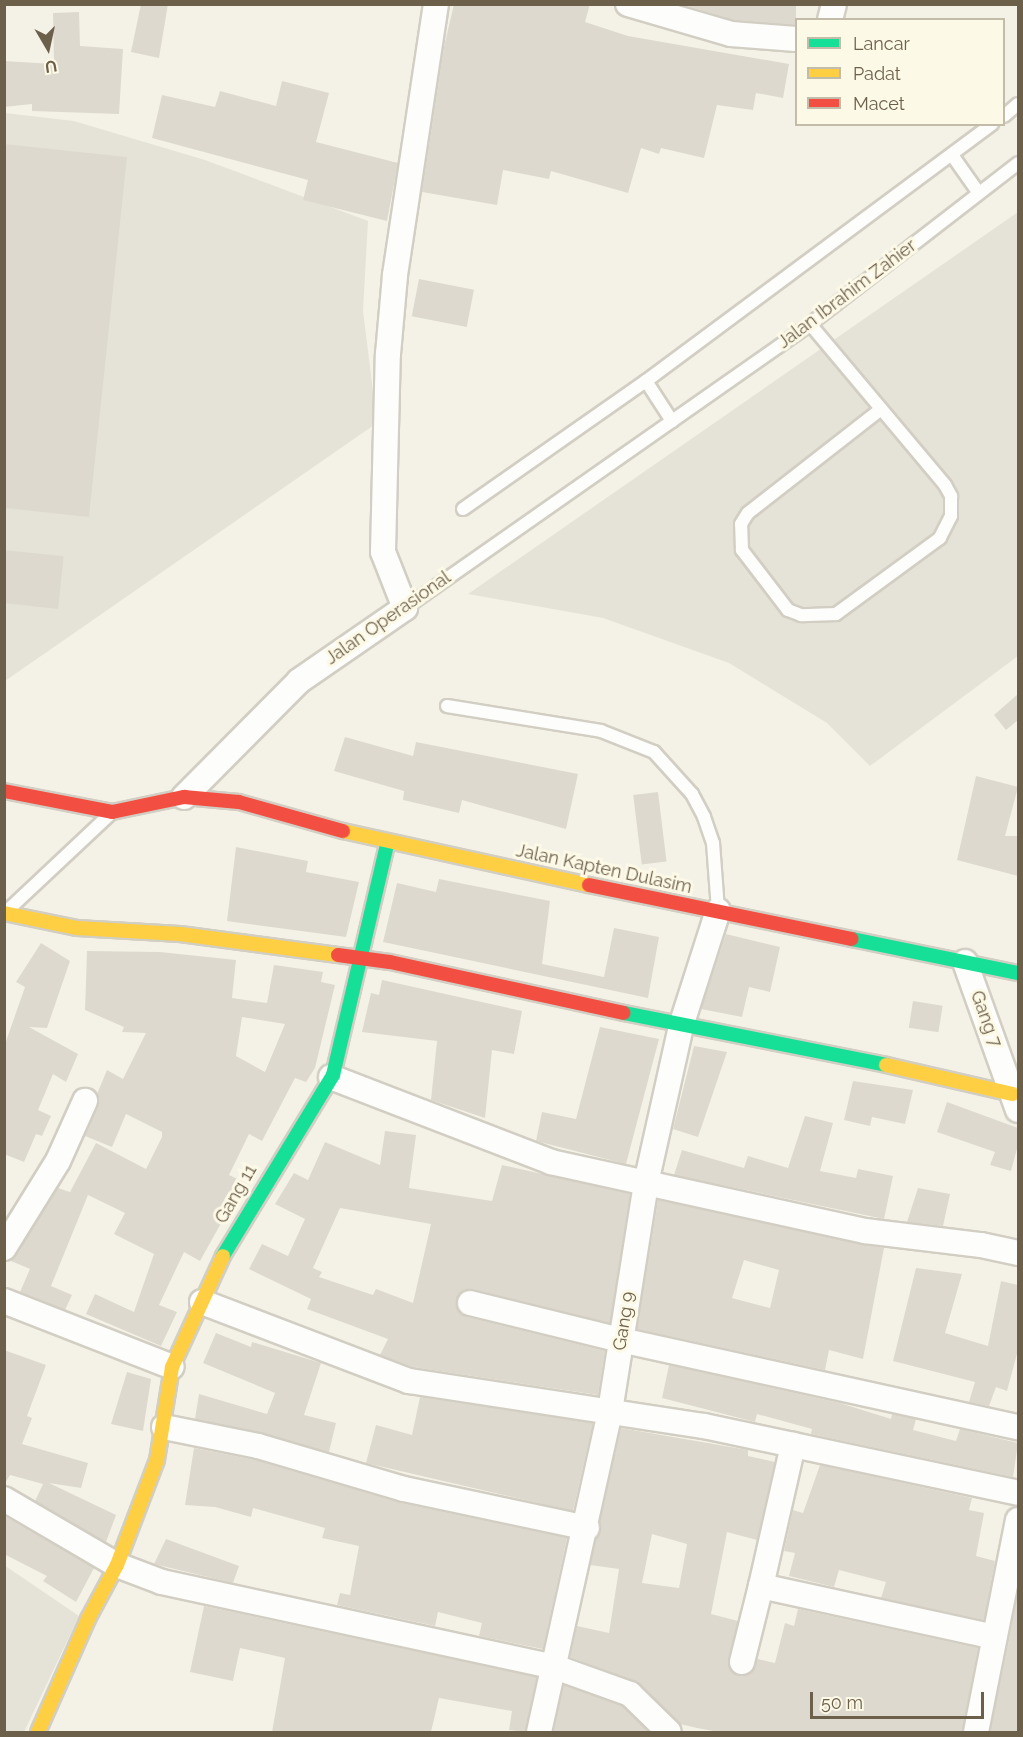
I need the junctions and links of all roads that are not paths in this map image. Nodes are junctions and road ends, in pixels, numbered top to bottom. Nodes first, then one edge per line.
1 (436, 4) edge
2 (628, 4) edge
3 (795, 39) edge
4 (1018, 104) edge
5 (1005, 115) edge
6 (989, 126) edge
7 (952, 155) junction
8 (1018, 163) edge
9 (978, 192) junction
10 (810, 324) junction
11 (646, 381) junction
12 (881, 409) junction
13 (672, 421) junction
14 (464, 509) dead end
15 (405, 608) junction
16 (447, 706) dead end
17 (4, 791) edge
18 (184, 797) junction
19 (112, 812) junction
20 (387, 844) junction
21 (718, 911) junction
22 (4, 913) edge
23 (361, 960) junction
24 (965, 962) junction
25 (1018, 973) edge
26 (681, 1026) junction
27 (331, 1077) junction
28 (85, 1101) dead end
29 (1016, 1102) edge
30 (646, 1183) junction
31 (4, 1248) edge
32 (1018, 1254) edge
33 (4, 1301) edge
34 (202, 1302) junction
35 (470, 1302) dead end
36 (621, 1340) junction
37 (172, 1367) junction
38 (610, 1411) junction
39 (164, 1427) junction
40 (1018, 1427) edge
41 (793, 1444) junction
42 (1018, 1493) edge
43 (4, 1499) edge
44 (1018, 1520) edge
45 (587, 1528) junction
46 (117, 1564) junction
47 (761, 1586) junction
48 (995, 1637) junction
49 (742, 1662) dead end
50 (552, 1666) junction
51 (38, 1732) edge
52 (539, 1732) edge
53 (669, 1732) edge
54 (976, 1732) edge

1 - 15 street
2 - 3 street
4 - 5 lane
6 - 7 lane
7 - 9 lane
7 - 11 lane
8 - 9 lane, Jalan Ibrahim Zahier
9 - 10 lane, Jalan Ibrahim Zahier
10 - 12 lane
10 - 13 lane, Jalan Ibrahim Zahier
11 - 13 lane
11 - 14 lane
12 - 12 lane
13 - 15 lane, Jalan Operasional
15 - 18 street, Jalan Operasional
16 - 21 lane
17 - 19 street
18 - 19 street
18 - 20 street, Jalan Kapten Dulasim
19 - 22 lane
20 - 21 street, Jalan Kapten Dulasim
20 - 23 street, Gang 11
21 - 24 street, Jalan Kapten Dulasim
21 - 26 street, Gang 9
22 - 23 street
23 - 26 street
23 - 27 street, Gang 11
24 - 25 street, Jalan Kapten Dulasim
24 - 29 street, Gang 7
26 - 29 street
26 - 30 street, Gang 9
27 - 30 street
27 - 34 street, Gang 11
28 - 31 street
30 - 32 street
30 - 36 street, Gang 9
33 - 37 street
34 - 37 street, Gang 11
34 - 38 street
35 - 36 street
36 - 38 street, Gang 9
36 - 40 street
37 - 39 street, Gang 11
38 - 41 street
38 - 45 street, Gang 9
39 - 45 street
39 - 46 street, Gang 11
41 - 42 street
41 - 47 street
43 - 46 street
44 - 48 street
45 - 50 street, Gang 9
46 - 50 street
46 - 51 street, Gang 11
47 - 48 street
47 - 49 street
48 - 54 street
50 - 52 street, Gang 9
50 - 53 street

